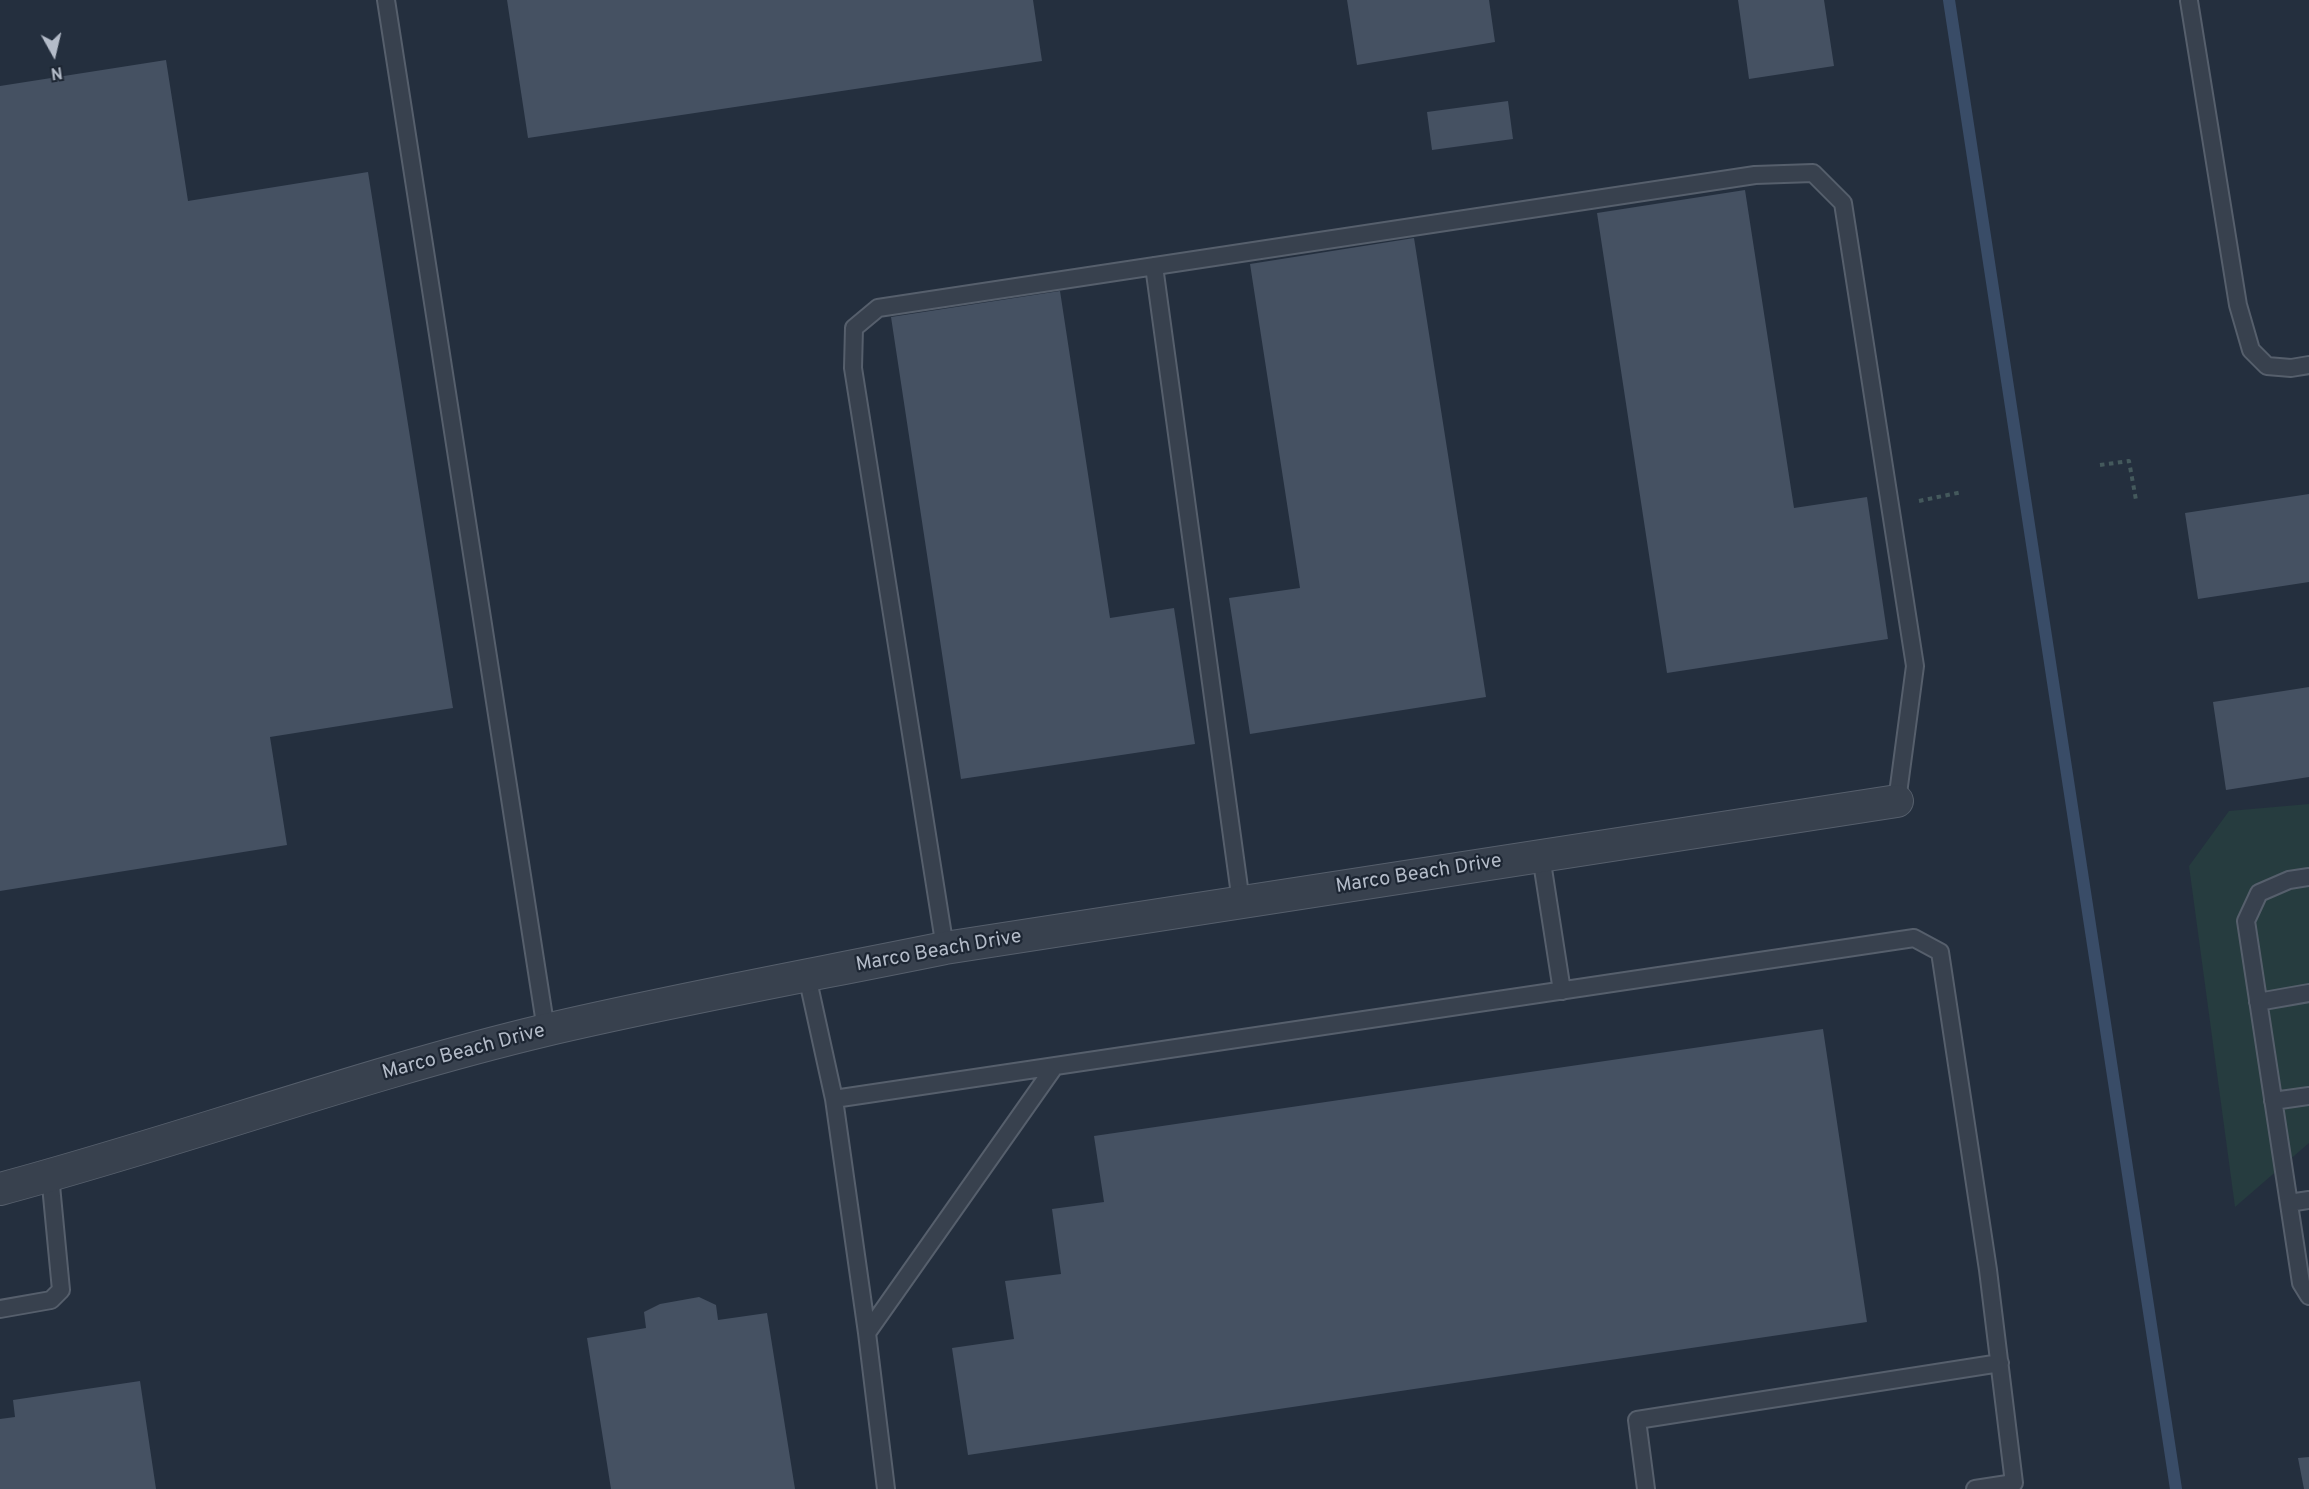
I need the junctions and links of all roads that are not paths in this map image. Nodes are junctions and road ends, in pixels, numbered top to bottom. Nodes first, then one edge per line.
1 (386, 0) edge
2 (2189, 1) edge
3 (1154, 266) junction
4 (2309, 365) edge
5 (1897, 801) joint
6 (1541, 856) junction
7 (2309, 877) edge
8 (1241, 902) junction
9 (945, 948) junction
10 (807, 976) junction
11 (1562, 991) junction
12 (2309, 993) edge
13 (2258, 1002) junction
14 (546, 1030) junction
15 (1055, 1066) junction
16 (2309, 1096) edge
17 (834, 1099) junction
18 (2273, 1101) junction
19 (50, 1175) junction
20 (0, 1189) edge
21 (2309, 1200) edge
22 (2289, 1203) junction
23 (2309, 1296) edge
24 (0, 1309) edge
25 (867, 1333) junction
26 (2000, 1363) junction
27 (886, 1489) edge
28 (1646, 1489) edge
29 (1975, 1489) edge

1 - 14 lane
2 - 4 lane
3 - 5 lane
3 - 8 lane
3 - 9 lane
5 - 6 street, Marco Beach Drive
6 - 8 street, Marco Beach Drive
6 - 11 lane
7 - 13 lane
8 - 9 street, Marco Beach Drive
9 - 10 street, Marco Beach Drive
10 - 14 street, Marco Beach Drive
10 - 17 lane
11 - 15 lane
11 - 26 lane
12 - 13 lane
13 - 18 lane
14 - 19 street, Marco Beach Drive
15 - 17 lane
15 - 25 lane
16 - 18 lane
17 - 25 lane
18 - 22 lane
19 - 20 street, Marco Beach Drive
19 - 24 lane
21 - 22 lane
22 - 23 lane
25 - 27 lane
26 - 28 lane
26 - 29 lane

